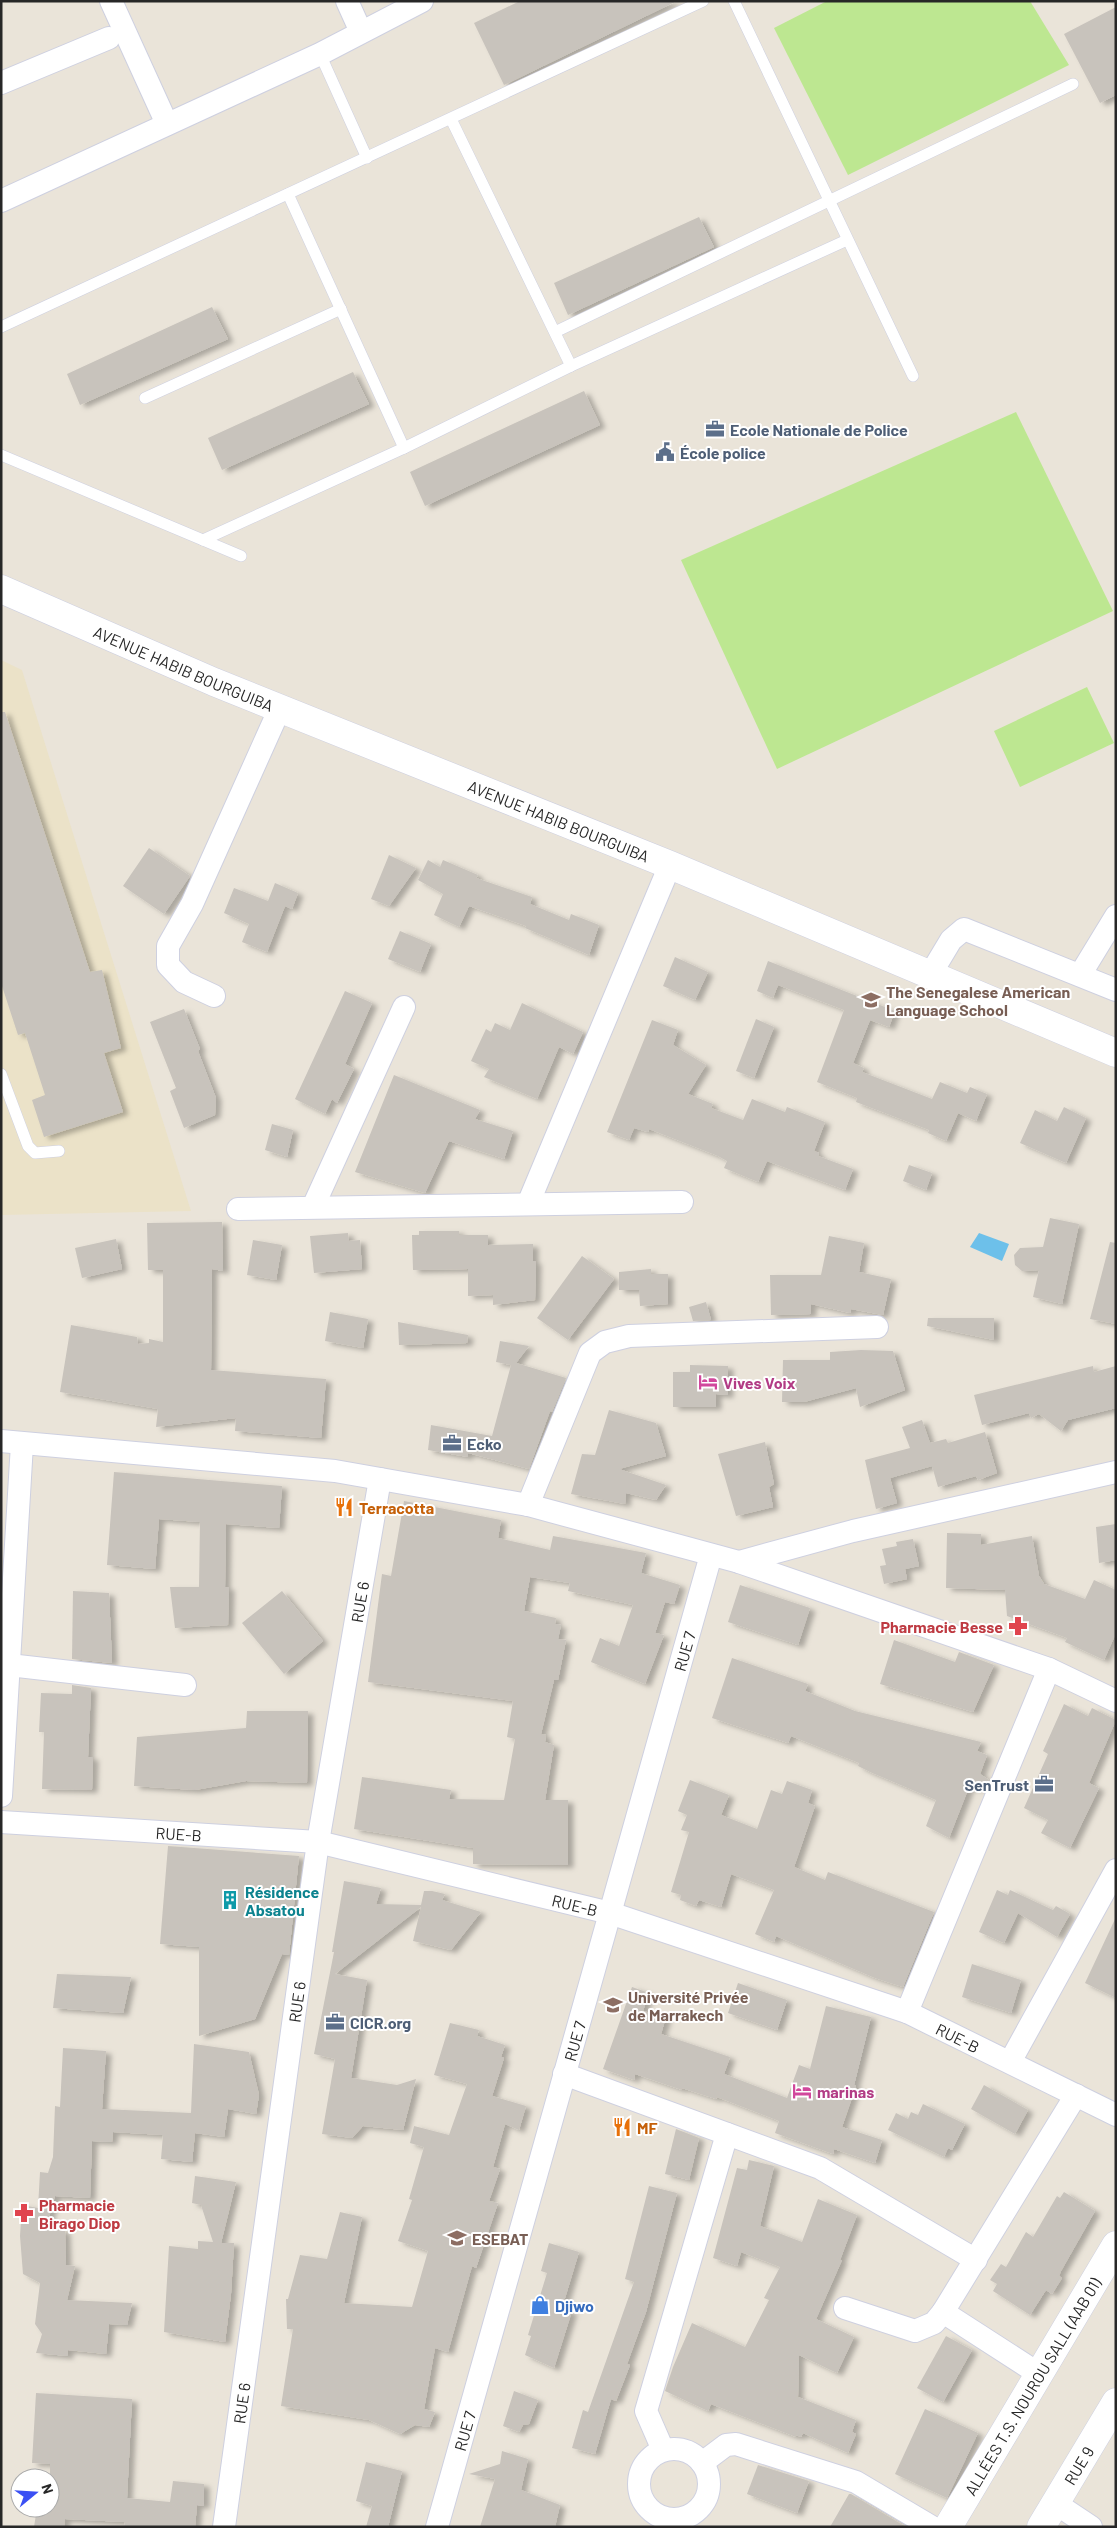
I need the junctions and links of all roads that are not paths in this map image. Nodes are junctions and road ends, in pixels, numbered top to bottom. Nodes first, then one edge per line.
1 (111, 1) edge
2 (347, 1) edge
3 (422, 1) edge
4 (703, 1) edge
5 (733, 4) edge
6 (361, 32) junction
7 (108, 38) dead end
8 (320, 54) junction
9 (1, 83) edge
10 (1073, 84) dead end
11 (451, 119) junction
12 (167, 124) junction
13 (367, 158) junction
14 (288, 194) junction
15 (1, 201) edge
16 (829, 201) junction
17 (847, 240) junction
18 (341, 310) junction
19 (1, 327) edge
20 (555, 332) junction
21 (571, 366) junction
22 (912, 376) dead end
23 (145, 398) dead end
24 (404, 448) junction
25 (1, 454) edge
26 (203, 540) junction
27 (242, 556) dead end
28 (1, 589) edge
29 (280, 708) junction
30 (670, 865) junction
31 (1116, 916) edge
32 (930, 975) junction
33 (1080, 975) junction
34 (1116, 990) edge
35 (214, 996) dead end
36 (404, 1006) dead end
37 (1116, 1053) edge
38 (1, 1074) edge
39 (59, 1151) dead end
40 (682, 1202) dead end
41 (528, 1204) junction
42 (313, 1207) junction
43 (238, 1209) dead end
44 (877, 1327) dead end
45 (12, 1443) edge
46 (1116, 1472) edge
47 (380, 1479) junction
48 (528, 1505) junction
49 (710, 1555) junction
50 (739, 1562) junction
51 (9, 1665) junction
52 (1049, 1669) junction
53 (185, 1685) dead end
54 (1116, 1701) edge
55 (1, 1796) edge
56 (1, 1822) edge
57 (318, 1842) junction
58 (1116, 1870) edge
59 (610, 1913) junction
60 (907, 2012) junction
61 (1010, 2062) junction
62 (564, 2074) junction
63 (1076, 2095) junction
64 (1116, 2115) edge
65 (727, 2134) junction
66 (1116, 2245) edge
67 (976, 2260) junction
68 (845, 2308) dead end
69 (943, 2312) junction
70 (1039, 2374) junction
71 (1116, 2402) edge
72 (663, 2450) junction
73 (702, 2463) junction
74 (1055, 2503) junction
75 (686, 2522) edge
76 (224, 2527) edge
77 (437, 2527) edge
78 (932, 2527) edge
79 (948, 2527) edge
80 (1041, 2527) edge
81 (1091, 2527) edge

1 - 12 street
2 - 6 street
3 - 6 street
4 - 11 lane
5 - 16 lane
6 - 8 street
7 - 9 street
8 - 12 street
8 - 13 lane
10 - 16 lane
11 - 13 lane
11 - 20 lane
12 - 15 street
13 - 14 lane
14 - 18 lane
14 - 19 lane
16 - 17 lane
16 - 20 lane
17 - 21 lane
17 - 22 lane
18 - 23 lane
18 - 24 lane
20 - 21 lane
21 - 24 lane
24 - 26 lane
25 - 26 lane
26 - 27 lane
28 - 29 main road, AVENUE HABIB BOURGUIBA
29 - 30 main road, AVENUE HABIB BOURGUIBA
29 - 35 street
30 - 32 main road, AVENUE HABIB BOURGUIBA
30 - 41 street
31 - 33 street
32 - 33 street
32 - 37 main road, AVENUE HABIB BOURGUIBA
33 - 34 street
36 - 42 street
38 - 39 lane
40 - 41 street
41 - 42 street
42 - 43 street
44 - 48 street
45 - 47 street
45 - 51 street
46 - 50 street
47 - 48 street
47 - 57 street, RUE 6
48 - 49 street
49 - 50 street
49 - 59 street, RUE 7
50 - 52 street
51 - 53 street
51 - 55 street
52 - 54 street
52 - 60 street
56 - 57 street, RUE-B
57 - 59 street, RUE-B
57 - 76 street, RUE 6
58 - 61 street
59 - 60 street, RUE-B
59 - 62 street, RUE 7
60 - 61 street, RUE-B
61 - 63 street, RUE-B
62 - 65 street
62 - 77 street, RUE 7
63 - 64 street, RUE-B
63 - 67 street
65 - 67 street
65 - 72 street
66 - 70 main road, ALLÉES T.S. NOUROU SALL (AAB 01)
67 - 69 street
68 - 69 street
69 - 70 street
70 - 79 main road, ALLÉES T.S. NOUROU SALL (AAB 01)
71 - 74 main road, RUE 9
72 - 73 street
72 - 75 street
73 - 75 street
73 - 78 street
74 - 80 main road, RUE 9
74 - 81 street

